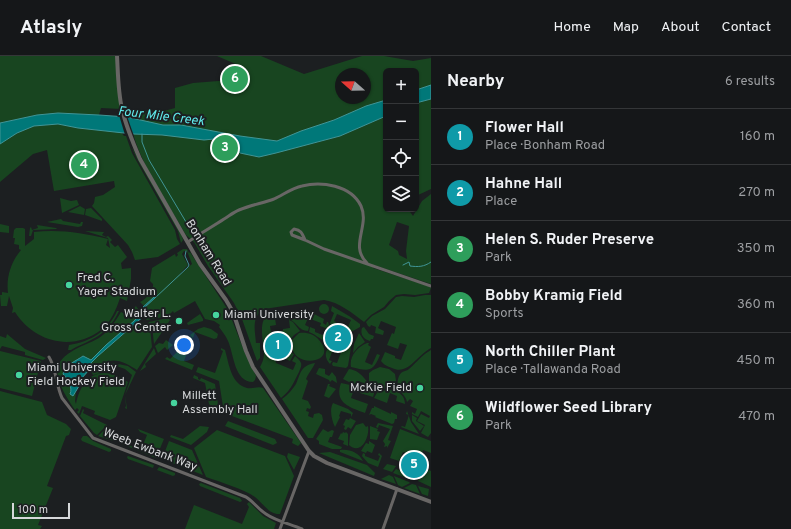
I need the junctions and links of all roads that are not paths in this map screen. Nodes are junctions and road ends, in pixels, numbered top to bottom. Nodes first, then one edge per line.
1 (117, 56) edge
2 (305, 240) junction
3 (188, 242) junction
4 (367, 264) junction
5 (431, 286) edge
6 (49, 357) dead end
7 (309, 451) junction
8 (397, 490) junction
9 (431, 502) edge
10 (282, 522) junction
11 (280, 529) edge
12 (302, 529) edge
13 (383, 529) edge

1 - 3 street, Bonham Road
2 - 2 street
2 - 4 street
3 - 4 street
3 - 7 street, Bonham Road
4 - 5 street
6 - 10 street, Weeb Ewbank Way
7 - 8 street
7 - 10 street
8 - 9 street
8 - 13 street
10 - 11 street
10 - 12 street, Weeb Ewbank Way

